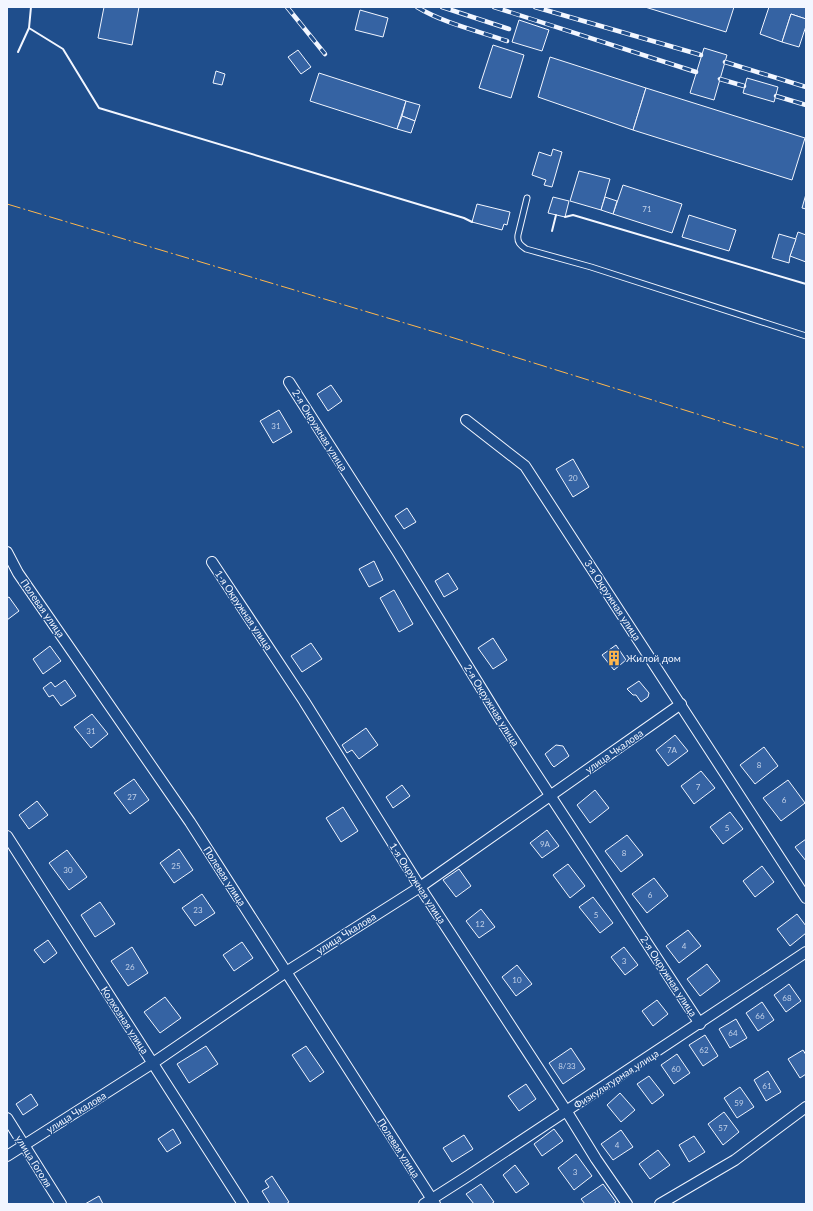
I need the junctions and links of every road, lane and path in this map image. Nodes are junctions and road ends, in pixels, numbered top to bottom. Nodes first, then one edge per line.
1 (527, 198) dead end
2 (806, 336) edge
3 (290, 382) dead end
4 (466, 420) dead end
5 (7, 552) edge
6 (212, 562) dead end
7 (681, 704) junction
8 (551, 795) junction
9 (7, 836) edge
10 (420, 887) junction
11 (806, 898) edge
12 (806, 952) edge
13 (286, 972) junction
14 (700, 1024) junction
15 (153, 1063) junction
16 (806, 1107) edge
17 (567, 1112) junction
18 (7, 1118) edge
19 (24, 1145) junction
20 (7, 1156) edge
21 (430, 1202) edge
22 (61, 1204) edge
23 (243, 1204) edge
24 (627, 1204) edge
25 (660, 1204) edge

1 - 2 lane
3 - 8 street, 2-я Окружная улица
4 - 7 street, 3-я Окружная улица
5 - 13 street, Полевая улица
6 - 10 street, 1-я Окружная улица
7 - 8 street, улица Чкалова
7 - 11 street, 3-я Окружная улица
8 - 10 street, улица Чкалова
8 - 14 street, 2-я Окружная улица
9 - 15 street, Колхозная улица
10 - 13 street, улица Чкалова
10 - 17 street, 1-я Окружная улица
12 - 14 street, Физкультурная улица
13 - 15 street, улица Чкалова
13 - 21 street, Полевая улица
14 - 17 street, Физкультурная улица
15 - 19 street, улица Чкалова
15 - 23 street, Колхозная улица
16 - 25 street
17 - 21 street, Физкультурная улица
17 - 24 street, 1-я Окружная улица
18 - 19 street, улица Гоголя
19 - 20 street, улица Чкалова
19 - 22 street, улица Гоголя

